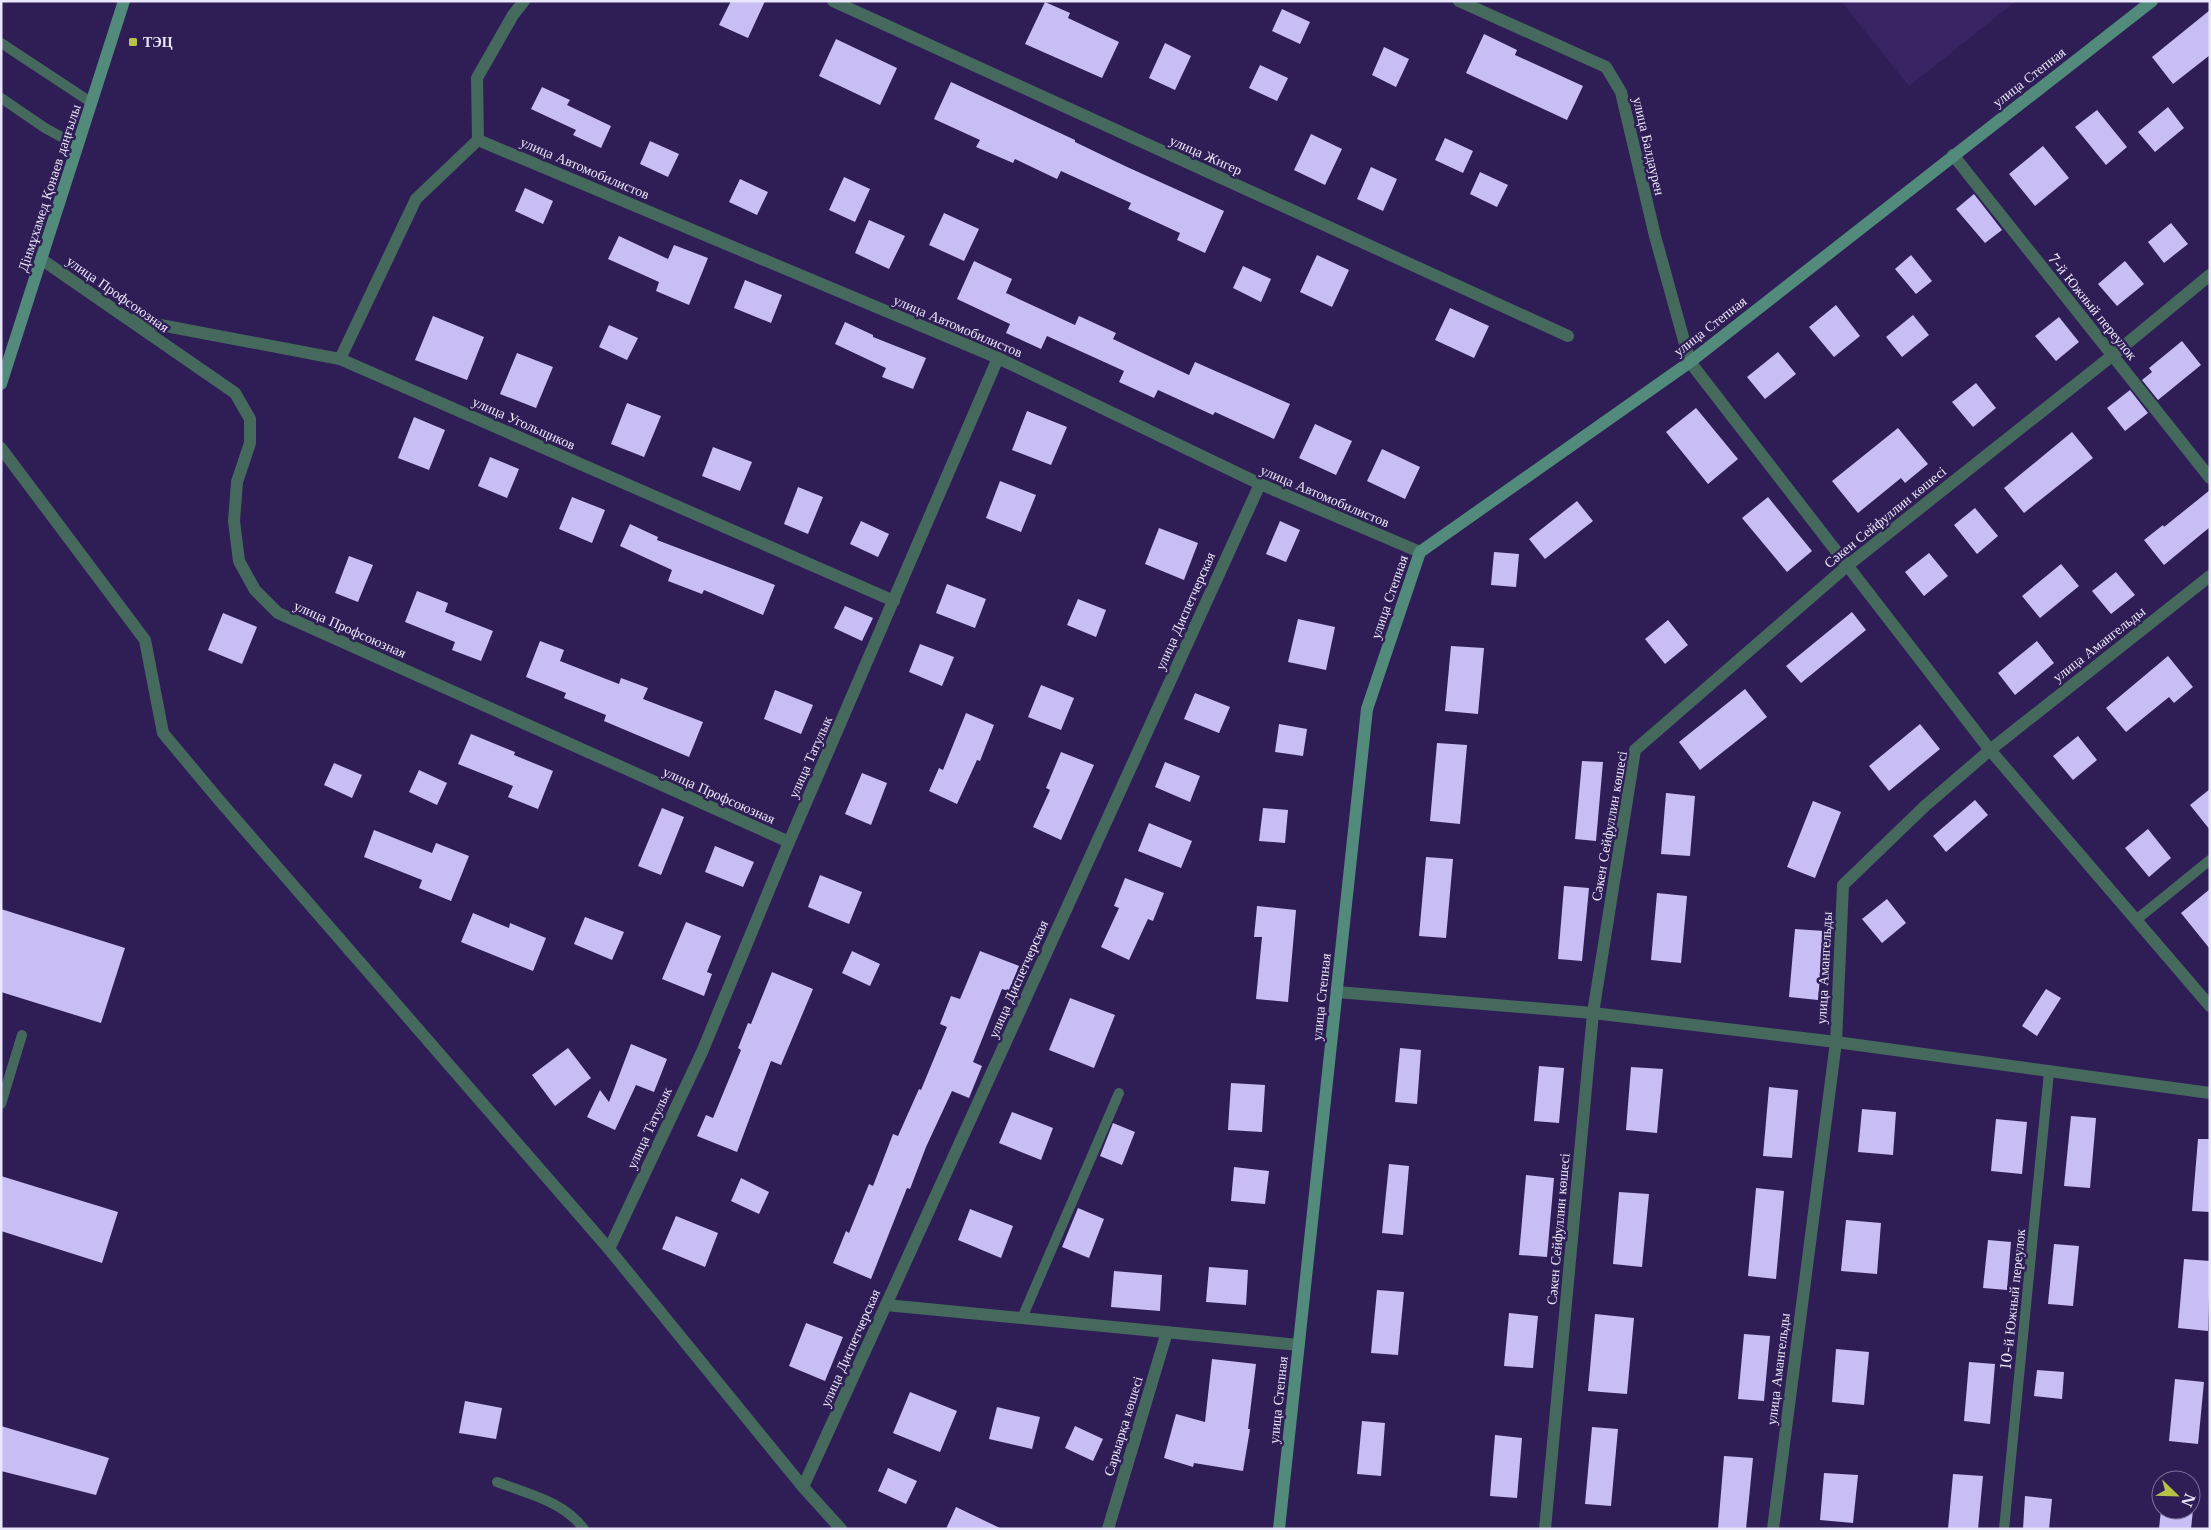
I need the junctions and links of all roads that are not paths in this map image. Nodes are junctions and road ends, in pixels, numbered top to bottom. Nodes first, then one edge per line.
1 (124, 1) edge
2 (524, 1) edge
3 (832, 1) edge
4 (1459, 1) edge
5 (2152, 1) edge
6 (1, 43) edge
7 (1, 98) edge
8 (92, 103) junction
9 (478, 140) junction
10 (78, 146) junction
11 (1953, 155) junction
12 (41, 259) junction
13 (2210, 275) edge
14 (128, 319) junction
15 (1568, 336) dead end
16 (2113, 355) junction
17 (998, 358) junction
18 (340, 359) junction
19 (1690, 362) junction
20 (1, 384) edge
21 (1, 448) edge
22 (2210, 478) edge
23 (1260, 484) junction
24 (1420, 552) junction
25 (1847, 566) junction
26 (2210, 576) edge
27 (894, 601) junction
28 (1990, 750) junction
29 (789, 842) junction
30 (2210, 860) edge
31 (2136, 920) junction
32 (1337, 992) junction
33 (2210, 1006) edge
34 (1593, 1013) junction
35 (22, 1035) dead end
36 (1836, 1042) junction
37 (2049, 1072) junction
38 (1119, 1093) dead end
39 (2210, 1093) edge
40 (1, 1104) edge
41 (609, 1248) junction
42 (886, 1305) junction
43 (1022, 1318) junction
44 (1167, 1332) junction
45 (1299, 1345) junction
46 (497, 1482) dead end
47 (803, 1487) junction
48 (1282, 1528) edge
49 (584, 1529) edge
50 (841, 1529) edge
51 (1108, 1529) edge
52 (1545, 1529) edge
53 (1773, 1529) edge
54 (2004, 1529) edge

1 - 8 street, Дінмұхамед Қонаев даңғылы
2 - 9 street
3 - 15 street, улица Жигер
4 - 19 street, улица Балдаурен
5 - 11 street, улица Степная
6 - 8 lane
7 - 10 lane
8 - 10 street, Дінмұхамед Қонаев даңғылы
9 - 17 street, улица Автомобилистов
9 - 18 street
10 - 12 street, Дінмұхамед Қонаев даңғылы
11 - 16 street, 7-й Южный переулок
11 - 19 street, улица Степная
12 - 14 street, улица Профсоюзная
12 - 20 street, Дінмұхамед Қонаев даңғылы
13 - 16 street, Сәкен Сейфуллин көшесі
14 - 18 street, улица Угольщиков
14 - 29 street, улица Профсоюзная
16 - 22 street, 7-й Южный переулок
16 - 25 street, Сәкен Сейфуллин көшесі
17 - 23 street, улица Автомобилистов
17 - 27 street, улица Татулык
18 - 27 street, улица Угольщиков
19 - 24 street, улица Степная
19 - 25 street
21 - 41 street
23 - 24 street, улица Автомобилистов
23 - 42 street, улица Диспетчерская
24 - 32 street, улица Степная
25 - 28 street
25 - 34 street, Сәкен Сейфуллин көшесі
26 - 28 street, улица Амангельды
27 - 29 street, улица Татулык
28 - 31 street
28 - 36 street, улица Амангельды
29 - 41 street, улица Татулык
30 - 31 lane
31 - 33 street
32 - 34 street
32 - 45 street, улица Степная
34 - 36 street
34 - 52 street, Сәкен Сейфуллин көшесі
35 - 40 lane
36 - 37 street
36 - 53 street, улица Амангельды
37 - 39 street
37 - 54 lane, 10-й Южный переулок
38 - 43 lane
41 - 47 street
42 - 43 street
42 - 47 street, улица Диспетчерская
43 - 44 street
44 - 45 street
44 - 51 street, Сарыарқа көшесі
45 - 48 street, улица Степная
46 - 49 lane
47 - 50 street

